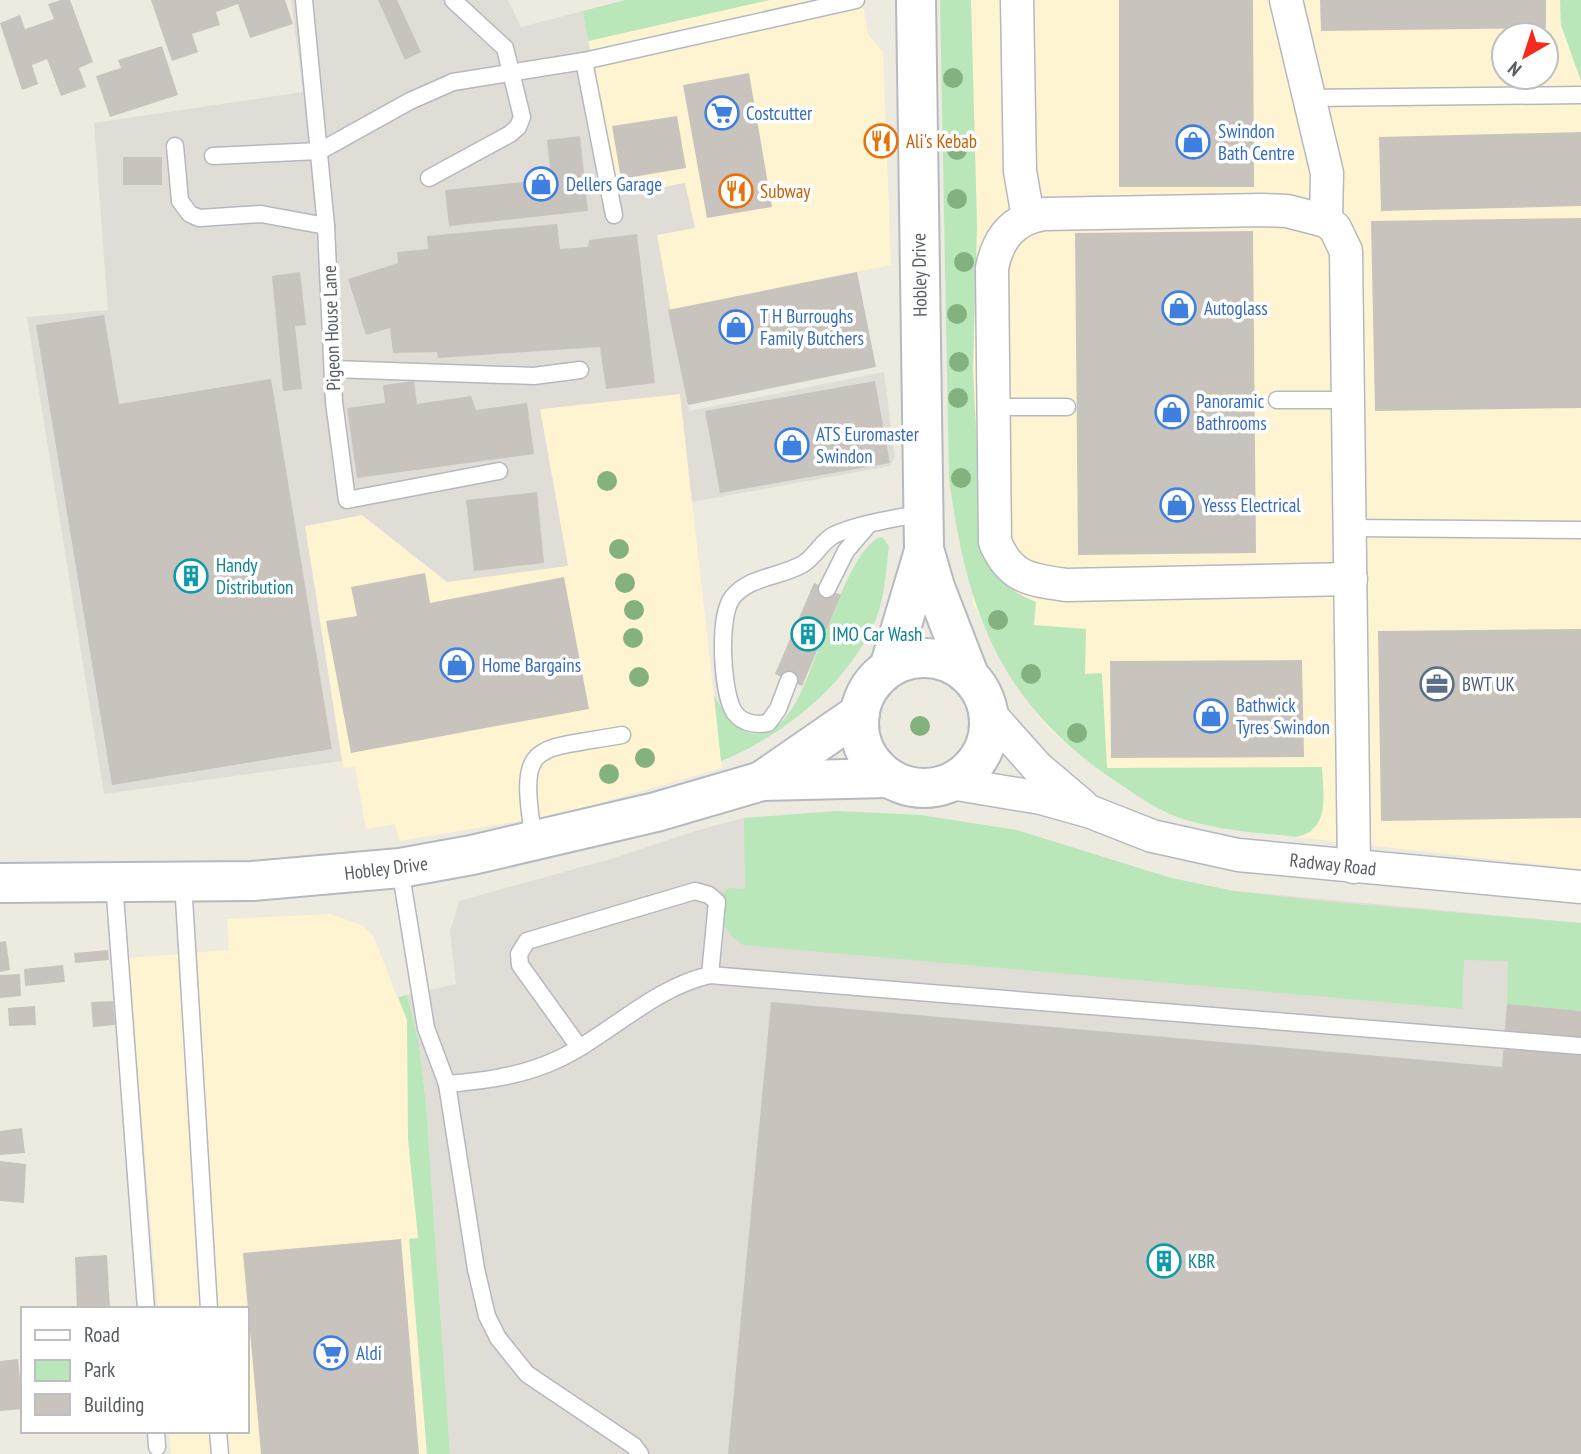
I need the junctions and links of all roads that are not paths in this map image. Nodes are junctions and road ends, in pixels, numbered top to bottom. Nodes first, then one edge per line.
1 (304, 0) edge
2 (453, 0) edge
3 (856, 0) edge
4 (916, 0) edge
5 (1017, 0) edge
6 (1286, 0) edge
7 (584, 61) junction
8 (511, 70) junction
9 (1581, 95) edge
10 (1308, 98) junction
11 (175, 145) dead end
12 (320, 151) junction
13 (213, 156) dead end
14 (429, 178) dead end
15 (614, 215) dead end
16 (1028, 216) junction
17 (1326, 221) junction
18 (326, 226) junction
19 (333, 369) junction
20 (580, 370) dead end
21 (1278, 400) dead end
22 (1350, 400) junction
23 (991, 407) junction
24 (1067, 407) dead end
25 (499, 471) dead end
26 (869, 524) junction
27 (1351, 528) junction
28 (1581, 530) edge
29 (923, 531) junction
30 (1351, 579) junction
31 (827, 589) dead end
32 (889, 668) junction
33 (969, 675) junction
34 (789, 680) dead end
35 (988, 712) junction
36 (860, 713) junction
37 (622, 735) dead end
38 (888, 778) junction
39 (762, 781) junction
40 (951, 783) junction
41 (1091, 812) junction
42 (534, 841) junction
43 (1354, 867) junction
44 (400, 868) junction
45 (114, 882) junction
46 (183, 882) junction
47 (0, 883) edge
48 (1581, 887) edge
49 (710, 975) junction
50 (1581, 1046) edge
51 (579, 1047) junction
52 (447, 1084) junction
53 (146, 1307) edge
54 (209, 1307) edge
55 (218, 1433) edge
56 (220, 1454) edge
57 (640, 1454) edge

1 - 12 lane, Pigeon House Lane
2 - 8 lane
3 - 7 lane
4 - 29 main road, Hobley Drive
5 - 16 street
6 - 10 street
7 - 8 lane
7 - 15 lane
8 - 12 lane
8 - 14 lane
9 - 10 lane
10 - 17 street
11 - 18 lane
12 - 13 lane
12 - 18 lane, Pigeon House Lane
16 - 17 street
16 - 23 street
17 - 22 street
18 - 19 lane, Pigeon House Lane
19 - 20 lane
19 - 25 lane, Pigeon House Lane
21 - 22 lane
22 - 27 street
23 - 24 lane
23 - 30 street
26 - 29 lane
26 - 31 lane
26 - 34 lane
27 - 28 lane
27 - 30 street
29 - 32 main road, Hobley Drive
29 - 33 main road, Hobley Drive
30 - 43 street
32 - 33 main road
32 - 36 main road
33 - 35 main road
35 - 40 main road
35 - 41 street, Radway Road
36 - 38 main road
36 - 39 main road, Hobley Drive
37 - 42 lane
38 - 39 main road, Hobley Drive
38 - 40 main road
39 - 42 main road, Hobley Drive
40 - 41 street, Radway Road
41 - 43 street, Radway Road
42 - 44 main road, Hobley Drive
43 - 48 street, Radway Road
44 - 46 main road, Hobley Drive
44 - 52 lane
45 - 46 main road, Hobley Drive
45 - 47 main road, Hobley Drive
45 - 53 lane
46 - 54 lane
49 - 50 lane
49 - 51 lane
49 - 51 lane
51 - 52 lane
52 - 57 lane
55 - 56 lane

